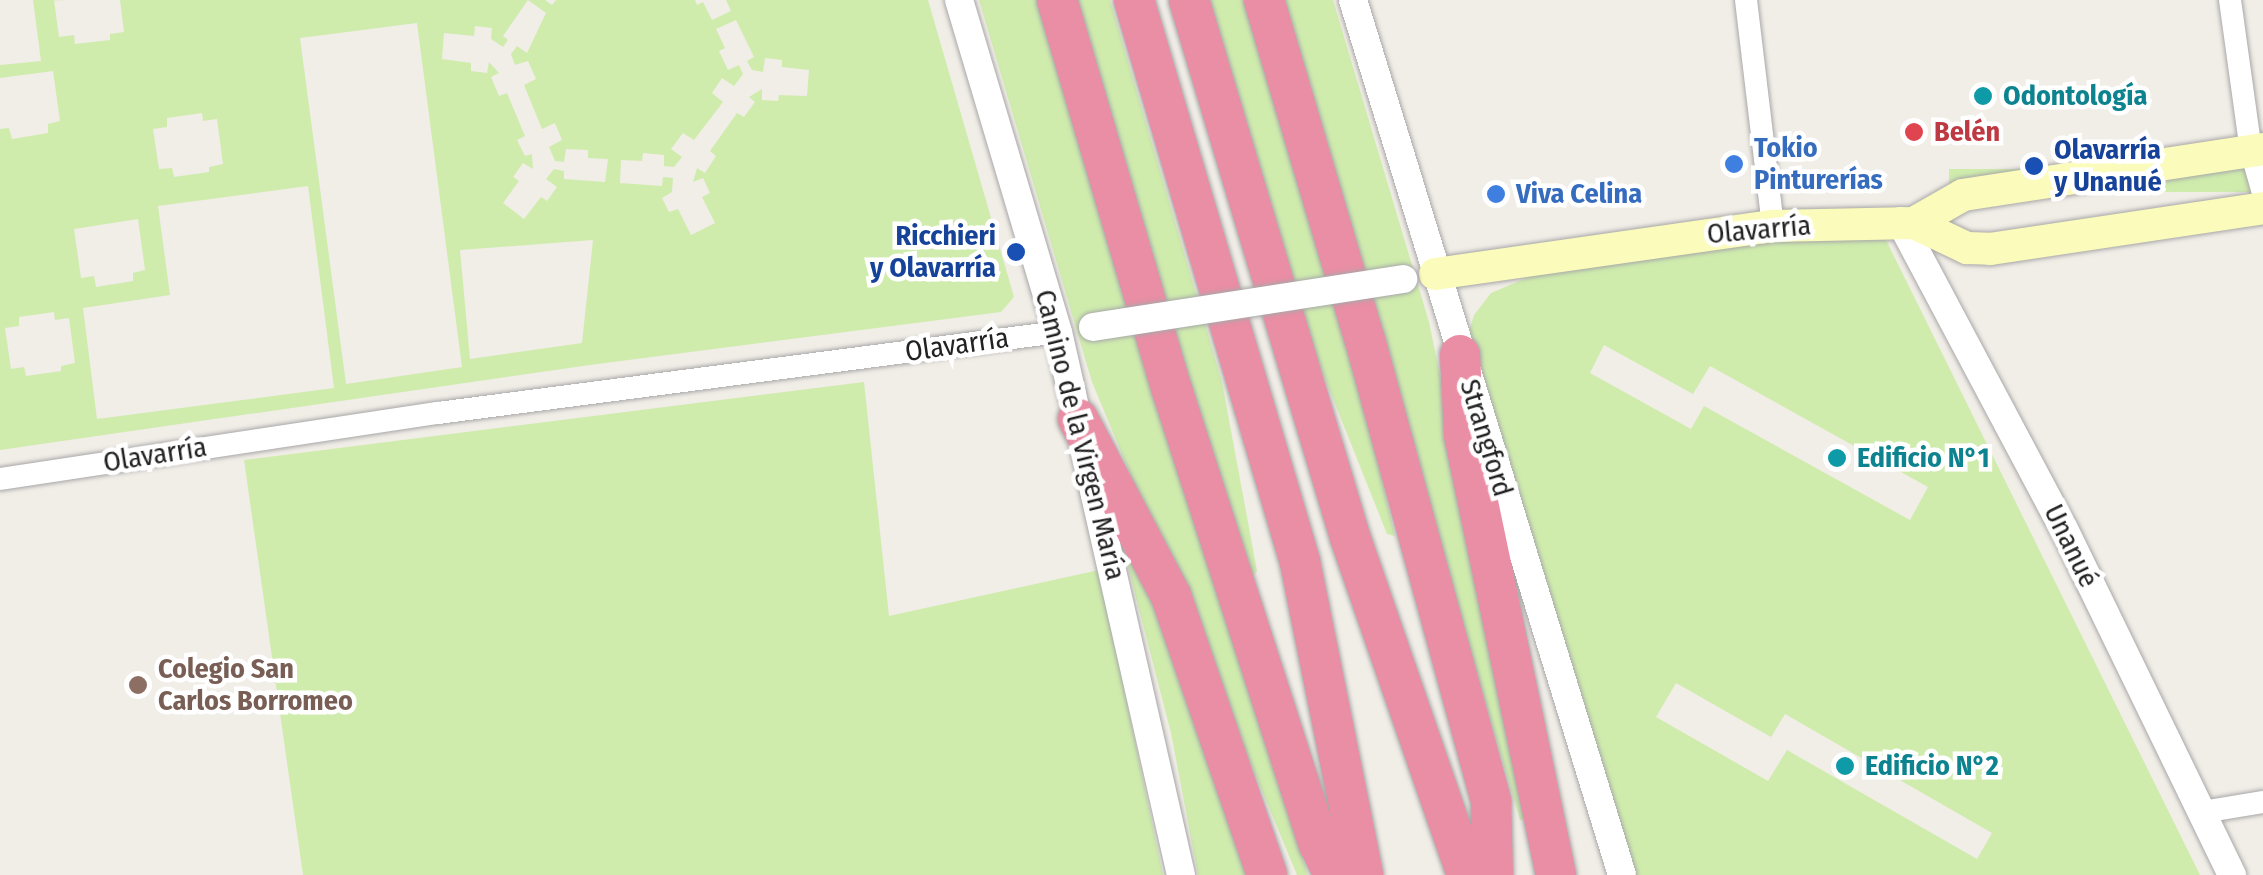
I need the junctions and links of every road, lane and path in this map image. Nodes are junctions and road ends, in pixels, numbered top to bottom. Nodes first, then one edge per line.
1 (958, 0) edge
2 (1057, 0) edge
3 (1134, 0) edge
4 (1190, 0) edge
5 (1264, 0) edge
6 (1353, 0) edge
7 (1746, 0) edge
8 (2230, 0) edge
9 (2257, 150) edge
10 (2263, 192) edge
11 (2263, 208) edge
12 (1908, 222) junction
13 (1773, 226) junction
14 (1419, 276) junction
15 (1058, 332) junction
16 (1460, 355) junction
17 (1078, 419) junction
18 (0, 479) edge
19 (2263, 802) edge
20 (2202, 812) junction
21 (1181, 875) edge
22 (1267, 875) edge
23 (1334, 875) edge
24 (1363, 875) edge
25 (1467, 875) edge
26 (1493, 875) edge
27 (1556, 875) edge
28 (1622, 875) edge
29 (2232, 875) edge

1 - 15 street, Camino de la Virgen María
2 - 23 highway
3 - 24 highway
4 - 25 highway
5 - 26 highway
6 - 14 street, Strangford
7 - 13 street
8 - 9 street
9 - 10 street
9 - 12 main road, Olavarría
11 - 12 main road, Olavarría
12 - 13 main road, Olavarría
12 - 20 street, Unanué
13 - 14 main road, Olavarría
14 - 15 street, Olavarría, bridge
14 - 16 street, Strangford
15 - 17 street, Camino de la Virgen María
15 - 18 street, Olavarría
16 - 27 highway
16 - 28 street, Strangford
17 - 21 street, Camino de la Virgen María
17 - 22 highway
19 - 20 street
20 - 29 street, Unanué

